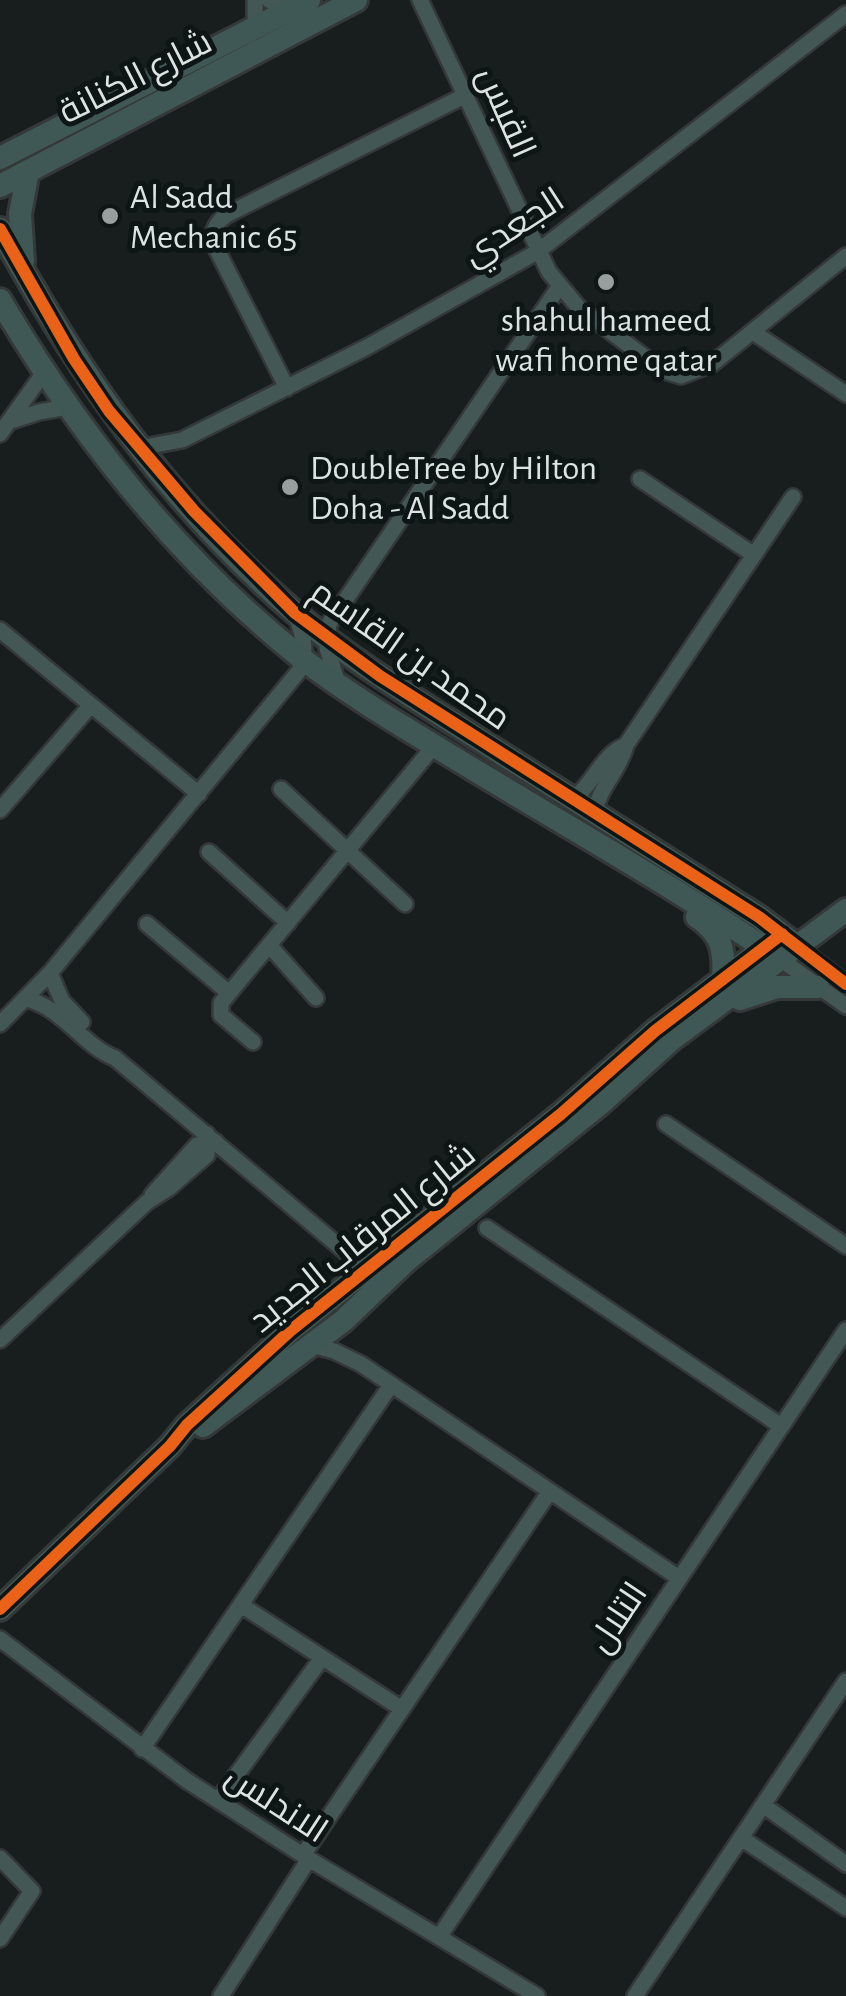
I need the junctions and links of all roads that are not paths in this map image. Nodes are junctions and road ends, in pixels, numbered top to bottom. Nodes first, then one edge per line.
1 (255, 0) edge
2 (309, 0) edge
3 (356, 0) edge
4 (424, 3) edge
5 (278, 6) edge
6 (846, 14) edge
7 (255, 29) junction
8 (466, 96) junction
9 (45, 134) junction
10 (0, 144) edge
11 (0, 158) edge
12 (28, 170) junction
13 (0, 186) edge
14 (0, 229) edge
15 (537, 252) junction
16 (846, 256) edge
17 (24, 272) junction
18 (558, 286) junction
19 (0, 300) edge
20 (752, 332) junction
21 (44, 371) junction
22 (287, 388) junction
23 (846, 394) edge
24 (68, 407) junction
25 (5, 428) edge
26 (182, 440) junction
27 (138, 448) junction
28 (162, 475) junction
29 (640, 479) dead end
30 (793, 497) dead end
31 (754, 555) junction
32 (295, 613) junction
33 (0, 630) edge
34 (283, 642) junction
35 (334, 643) junction
36 (304, 660) junction
37 (289, 680) junction
38 (337, 681) junction
39 (91, 705) junction
40 (626, 745) junction
41 (434, 746) junction
42 (281, 789) dead end
43 (199, 794) junction
44 (573, 799) junction
45 (0, 810) edge
46 (595, 812) junction
47 (348, 850) junction
48 (209, 852) dead end
49 (646, 873) junction
50 (405, 904) dead end
51 (845, 911) edge
52 (288, 923) junction
53 (147, 924) dead end
54 (846, 932) edge
55 (269, 945) junction
56 (781, 947) junction
57 (50, 973) junction
58 (723, 980) junction
59 (846, 984) edge
60 (818, 987) junction
61 (229, 993) junction
62 (316, 998) dead end
63 (27, 999) junction
64 (846, 1006) edge
65 (714, 1009) junction
66 (0, 1024) edge
67 (254, 1042) dead end
68 (115, 1058) junction
69 (666, 1124) dead end
70 (211, 1139) junction
71 (487, 1228) dead end
72 (846, 1246) edge
73 (360, 1273) junction
74 (344, 1321) junction
75 (846, 1330) edge
76 (0, 1340) edge
77 (312, 1345) junction
78 (361, 1364) junction
79 (277, 1372) junction
80 (391, 1385) junction
81 (782, 1426) junction
82 (170, 1446) junction
83 (550, 1491) junction
84 (680, 1578) junction
85 (241, 1604) junction
86 (0, 1609) edge
87 (0, 1638) edge
88 (322, 1658) junction
89 (846, 1681) edge
90 (402, 1710) junction
91 (142, 1749) junction
92 (218, 1800) junction
93 (763, 1805) junction
94 (741, 1838) junction
95 (0, 1858) edge
96 (306, 1858) junction
97 (846, 1864) edge
98 (846, 1908) edge
99 (2, 1930) edge
100 (439, 1937) junction
101 (527, 1994) edge
102 (220, 1996) edge
103 (635, 1996) edge

1 - 7 street
2 - 5 street, شارع الكنانة
3 - 12 street, شارع الكنانة
4 - 8 street, القبس
5 - 7 street, شارع الكنانة
6 - 15 street, الجعدي
7 - 9 street, شارع الكنانة
8 - 15 street, القبس
8 - 22 street
9 - 10 street
9 - 11 street, شارع الكنانة
12 - 13 street, شارع الكنانة
12 - 17 street
14 - 17 street, محمد بن القاسم
15 - 18 street, القبس
15 - 22 street, الجعدي
16 - 20 street
17 - 27 street, محمد بن القاسم
18 - 20 street, القبس
18 - 35 street
19 - 21 street, محمد بن القاسم
20 - 23 street
21 - 24 street, محمد بن القاسم
21 - 25 street
22 - 26 street, الجعدي
24 - 25 street
24 - 34 street, محمد بن القاسم
26 - 27 street, الجعدي
26 - 28 street
27 - 28 street, محمد بن القاسم
28 - 32 street, محمد بن القاسم
29 - 31 street
30 - 31 street
31 - 40 street
32 - 35 street, محمد بن القاسم
32 - 36 street
33 - 39 street
34 - 36 street, محمد بن القاسم
34 - 37 street
35 - 38 street
35 - 44 street, محمد بن القاسم
36 - 37 street
36 - 38 street, محمد بن القاسم
37 - 43 street
38 - 41 street, محمد بن القاسم
39 - 43 street
39 - 45 street
40 - 44 street
40 - 46 street
41 - 47 street
41 - 49 street, محمد بن القاسم
42 - 47 street
43 - 57 street
44 - 46 street, محمد بن القاسم
46 - 56 street, محمد بن القاسم
47 - 50 street
47 - 52 street
48 - 52 street
49 - 56 street, محمد بن القاسم
49 - 58 street
51 - 54 street
51 - 56 street, شارع المرقاب الجديد
52 - 55 street
53 - 61 street
55 - 61 street
55 - 62 street
56 - 58 street, شارع المرقاب الجديد
56 - 59 street, محمد بن القاسم
56 - 60 street, محمد بن القاسم
56 - 65 street, شارع المرقاب الجديد
57 - 63 street
57 - 68 street
58 - 73 street, شارع المرقاب الجديد
60 - 64 street, محمد بن القاسم
60 - 65 street
61 - 67 street
63 - 66 street
63 - 68 street
65 - 74 street, شارع المرقاب الجديد
68 - 70 street
69 - 72 street
70 - 73 street
70 - 76 street
71 - 81 street
73 - 79 street
73 - 82 street, شارع المرقاب الجديد
74 - 77 street, شارع المرقاب الجديد
74 - 78 street
75 - 81 street, التلال
77 - 78 street
77 - 79 street, شارع المرقاب الجديد
78 - 80 street
79 - 82 street, شارع المرقاب الجديد
80 - 83 street
80 - 85 street
81 - 84 street, التلال
82 - 86 street, شارع المرقاب الجديد
83 - 84 street
83 - 90 street
84 - 100 street, التلال
85 - 88 street
85 - 91 street
87 - 91 street, الاندلس
88 - 90 street
88 - 92 street
89 - 93 street
90 - 96 street
91 - 92 street, الاندلس
92 - 96 street, الاندلس
93 - 94 street
93 - 97 street
94 - 98 street
94 - 103 street
95 - 99 street
96 - 100 street, الاندلس
96 - 102 street
100 - 101 street, الاندلس

